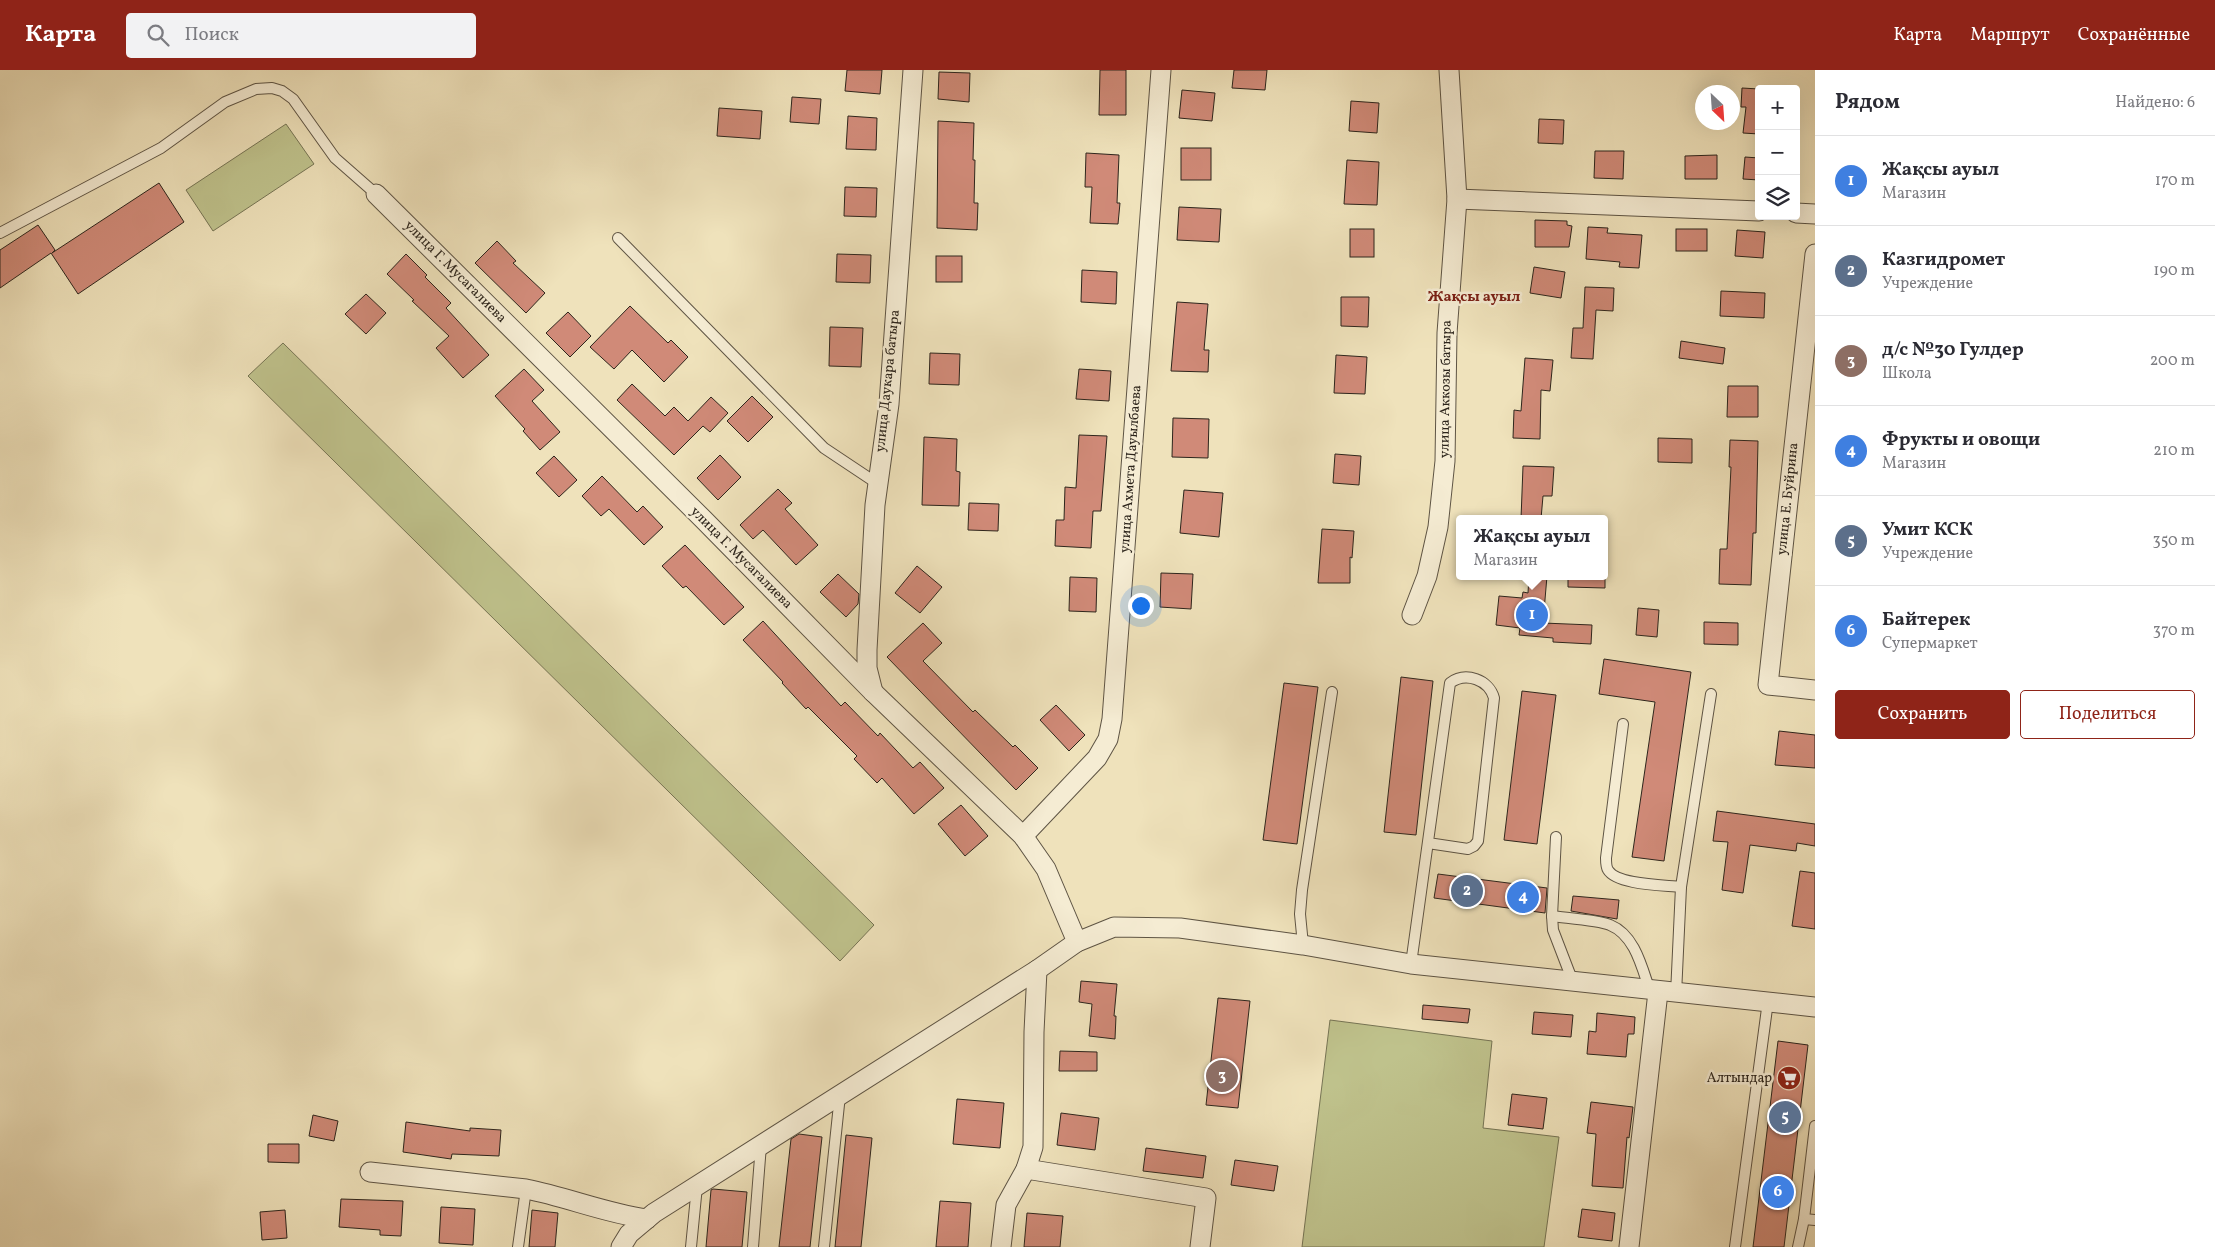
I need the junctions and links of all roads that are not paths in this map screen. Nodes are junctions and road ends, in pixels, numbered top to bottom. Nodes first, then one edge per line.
1 (913, 70) edge
2 (1161, 70) edge
3 (1449, 70) edge
4 (376, 194) joint
5 (1457, 199) junction
6 (1755, 211) edge
7 (1800, 213) edge
8 (1815, 214) edge
9 (0, 233) edge
10 (618, 238) dead end
11 (1815, 254) edge
12 (878, 484) junction
13 (1412, 615) dead end
14 (1815, 690) edge
15 (873, 692) junction
16 (1332, 692) dead end
17 (1711, 694) dead end
18 (1623, 724) dead end
19 (1024, 836) junction
20 (1556, 837) dead end
21 (1428, 843) junction
22 (1681, 887) junction
23 (1552, 916) junction
24 (1077, 942) junction
25 (1303, 945) junction
26 (1411, 964) junction
27 (1037, 970) junction
28 (1573, 982) junction
29 (1661, 992) junction
30 (1768, 1001) junction
31 (1815, 1007) edge
32 (840, 1095) junction
33 (1815, 1126) edge
34 (762, 1145) junction
35 (1026, 1169) junction
36 (370, 1172) dead end
37 (698, 1186) junction
38 (526, 1189) junction
39 (647, 1219) junction
40 (1804, 1219) junction
41 (1815, 1220) edge
42 (518, 1247) edge
43 (621, 1247) edge
44 (691, 1247) edge
45 (753, 1247) edge
46 (824, 1247) edge
47 (1001, 1247) edge
48 (1200, 1247) edge
49 (1629, 1247) edge
50 (1735, 1247) edge
51 (1798, 1247) edge

1 - 12 street, улица Даукара батыра
2 - 19 street, улица Ахмета Дауылбаева
3 - 5 street, улица Аккозы батыра
4 - 9 lane
4 - 15 street, улица Г. Мусагалиева
5 - 6 street
5 - 13 street, улица Аккозы батыра
7 - 8 street
10 - 12 lane
11 - 14 street, улица Е. Буйрина
12 - 15 street, улица Даукара батыра
15 - 19 street, улица Г. Мусагалиева
16 - 25 lane
17 - 22 lane
18 - 22 lane
19 - 24 street, улица Г. Мусагалиева
20 - 23 lane
21 - 21 lane
21 - 26 lane
22 - 29 lane
23 - 28 lane
23 - 29 lane
24 - 25 street
24 - 27 street
25 - 26 street
26 - 28 street
27 - 32 street
27 - 35 street
28 - 29 street
29 - 30 street
29 - 49 street
30 - 31 street
30 - 50 lane
32 - 34 street
32 - 46 lane
33 - 40 lane
34 - 37 street
34 - 45 lane
35 - 47 street
35 - 48 street
36 - 38 street
37 - 39 street
37 - 44 lane
38 - 39 street
38 - 42 lane
39 - 43 street
40 - 41 lane
40 - 51 lane

